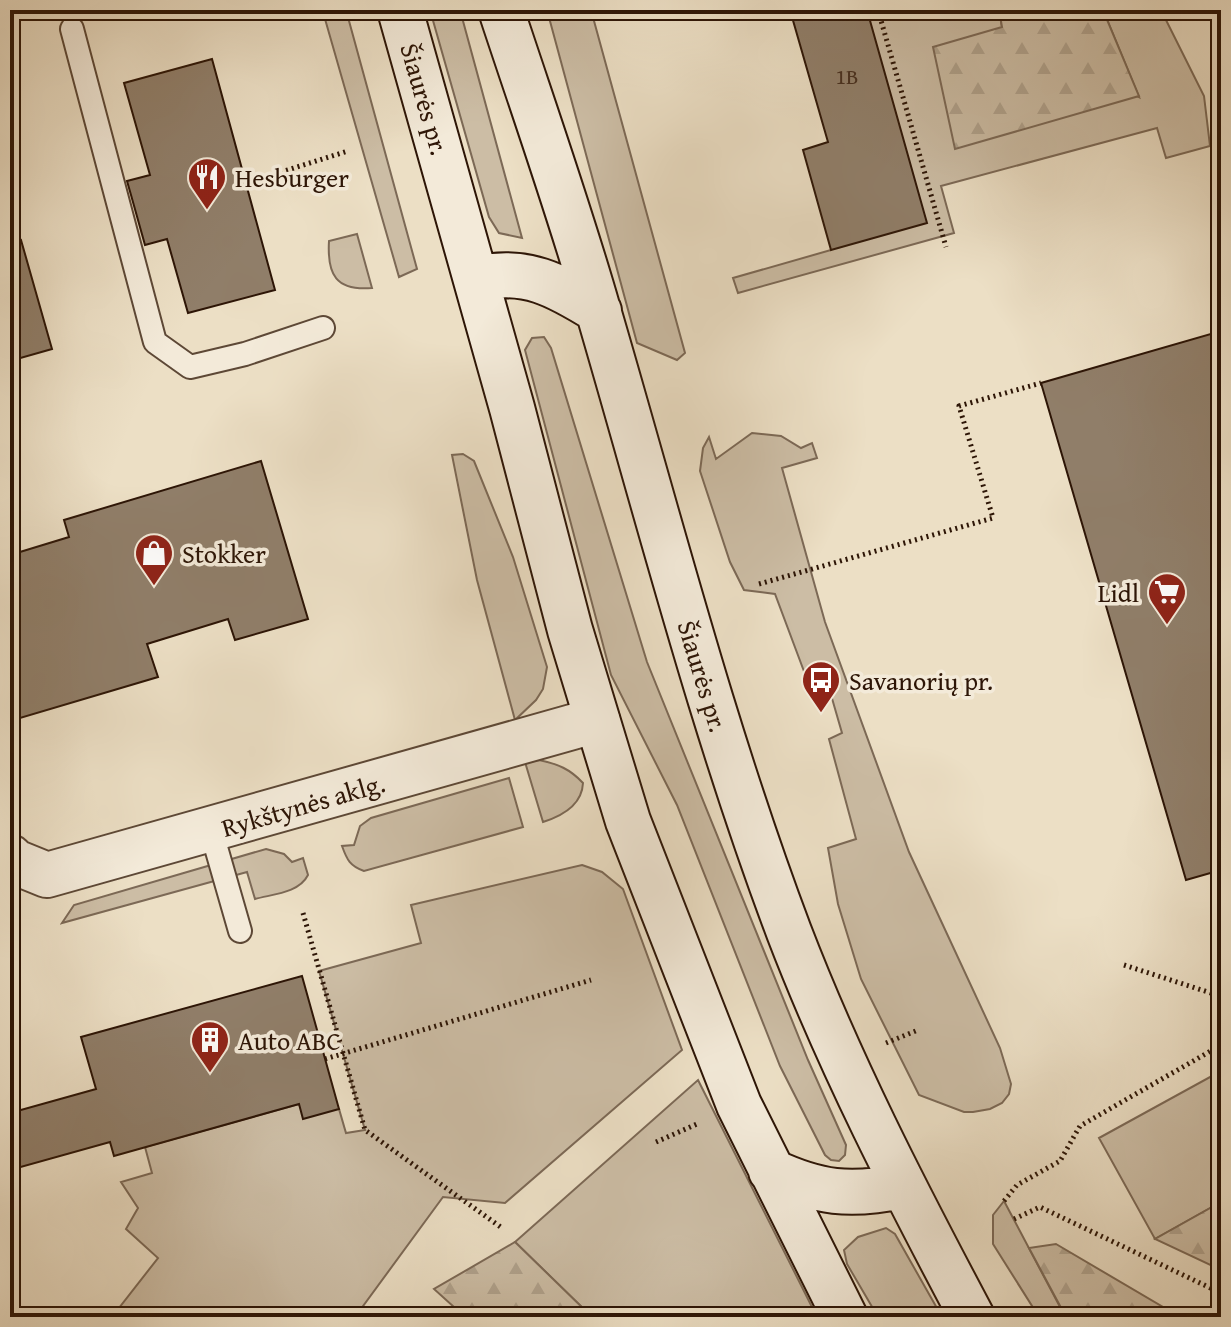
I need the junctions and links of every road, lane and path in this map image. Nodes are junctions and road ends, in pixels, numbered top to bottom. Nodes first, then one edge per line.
1 (400, 10) edge
2 (501, 10) edge
3 (878, 10) edge
4 (72, 29) dead end
5 (348, 151) dead end
6 (246, 183) dead end
7 (946, 247) dead end
8 (476, 279) junction
9 (599, 311) junction
10 (323, 328) dead end
11 (1041, 383) dead end
12 (759, 584) dead end
13 (597, 720) junction
14 (211, 830) junction
15 (10, 857) edge
16 (303, 913) dead end
17 (240, 931) dead end
18 (1124, 965) dead end
19 (591, 980) dead end
20 (1221, 987) edge
21 (1211, 993) junction
22 (1221, 997) edge
23 (918, 1030) dead end
24 (1221, 1045) edge
25 (342, 1054) junction
26 (325, 1059) dead end
27 (842, 1062) junction
28 (739, 1105) junction
29 (656, 1142) dead end
30 (771, 1171) junction
31 (902, 1186) junction
32 (1004, 1201) dead end
33 (1014, 1219) dead end
34 (502, 1228) dead end
35 (1221, 1293) edge
36 (845, 1317) edge
37 (972, 1317) edge

1 - 8 main road, Šiaurės pr.
2 - 9 main road, Šiaurės pr.
3 - 7 path
4 - 10 lane
5 - 6 path
8 - 9 main road
8 - 13 main road, Šiaurės pr.
9 - 27 main road, Šiaurės pr.
11 - 12 path
13 - 14 main road, Rykštynės aklg.
13 - 28 main road, Šiaurės pr.
14 - 15 main road, Rykštynės aklg.
14 - 17 lane
16 - 25 path
18 - 21 path
19 - 25 path
20 - 21 path
21 - 22 path
23 - 27 path
24 - 32 path
25 - 26 path
25 - 34 path
27 - 31 main road, Šiaurės pr.
28 - 29 path
28 - 30 main road, Šiaurės pr.
30 - 31 main road
30 - 36 main road, Šiaurės pr.
31 - 37 main road, Šiaurės pr.
33 - 35 path

